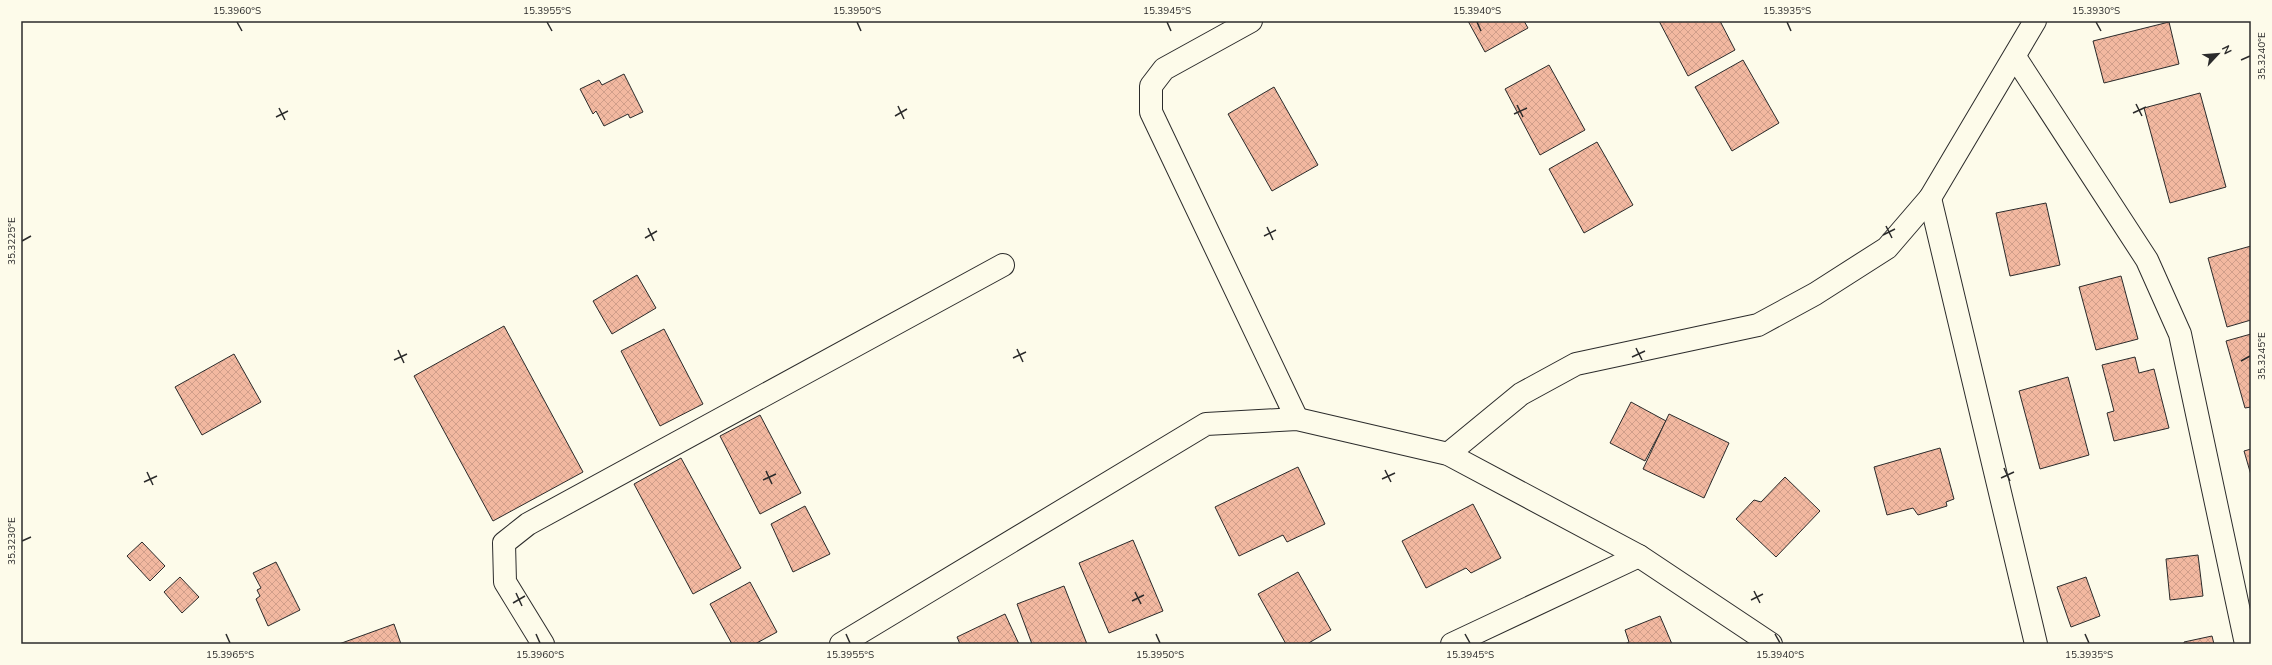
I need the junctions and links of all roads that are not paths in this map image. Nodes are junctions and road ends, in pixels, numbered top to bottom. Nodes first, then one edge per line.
1 (1251, 21) edge
2 (2035, 21) edge
3 (2015, 57) junction
4 (1930, 198) junction
5 (1003, 265) dead end
6 (1297, 419) junction
7 (1448, 454) junction
8 (1639, 556) junction
9 (543, 644) edge
10 (841, 644) edge
11 (1452, 644) edge
12 (1771, 644) edge
13 (2036, 644) edge
14 (2246, 644) edge

1 - 6 street
2 - 3 street
3 - 4 street
3 - 14 street
4 - 7 street
4 - 13 street
5 - 9 street
6 - 7 street
6 - 10 street
7 - 8 street
8 - 11 street
8 - 12 street

